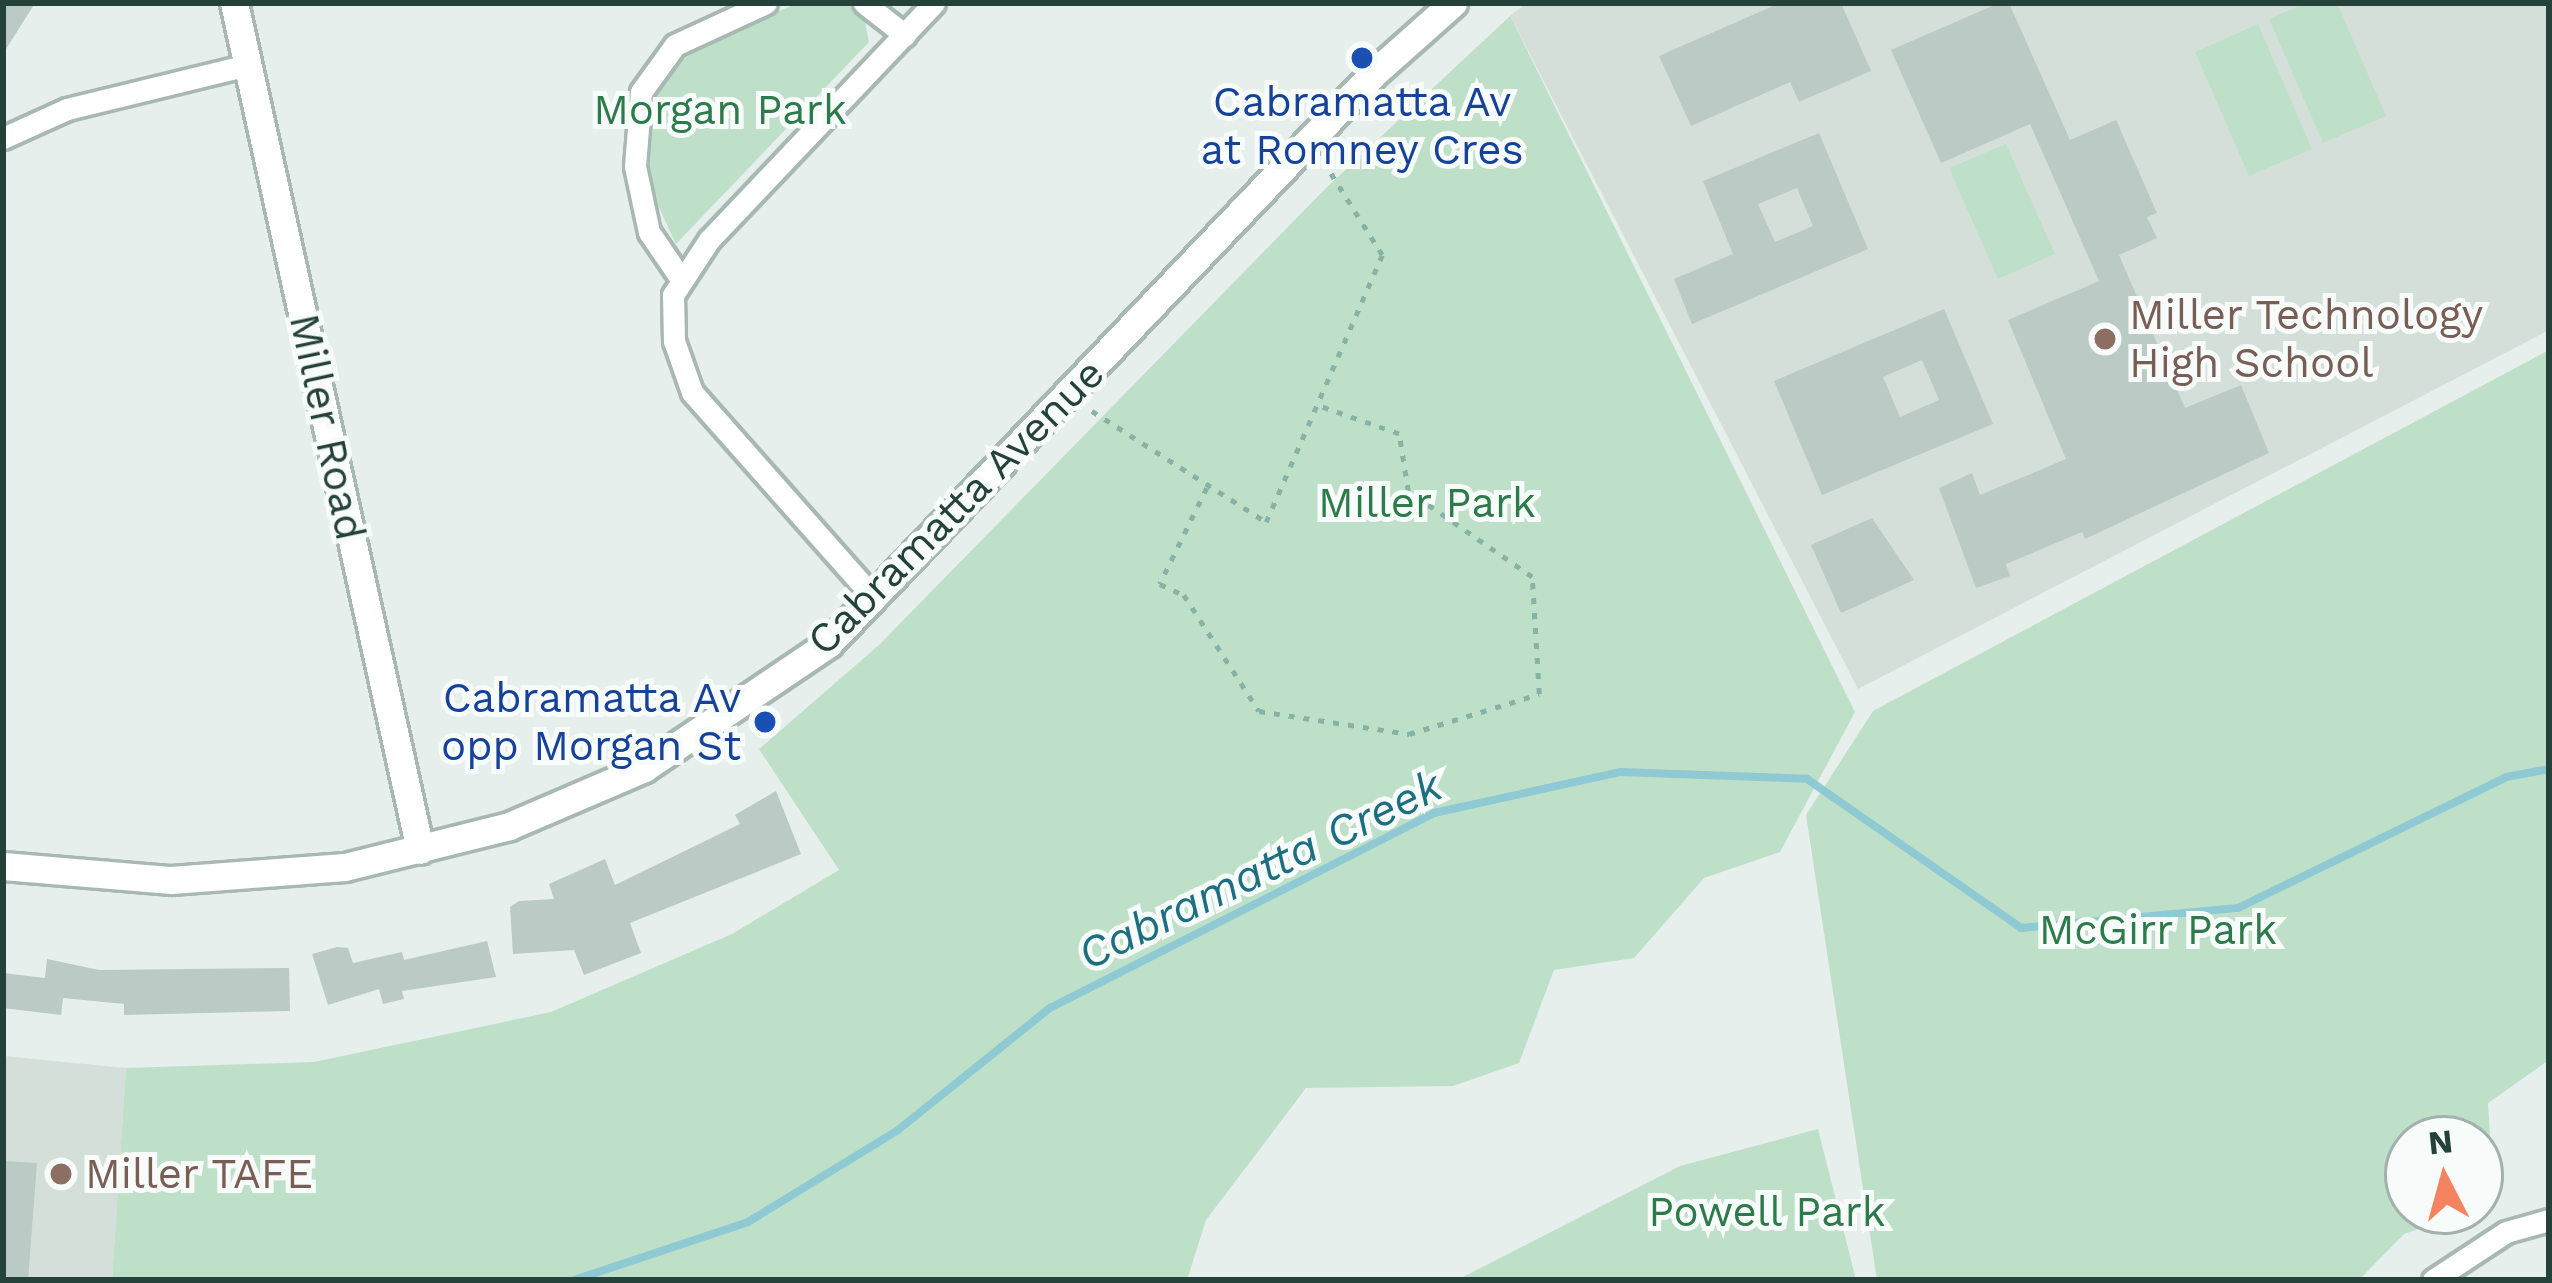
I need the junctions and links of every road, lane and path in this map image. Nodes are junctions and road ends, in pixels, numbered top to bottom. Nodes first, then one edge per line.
1 (234, 3) edge
2 (766, 3) edge
3 (864, 3) edge
4 (934, 3) edge
5 (1453, 3) edge
6 (905, 35) junction
7 (248, 64) junction
8 (3, 138) edge
9 (1329, 171) dead end
10 (679, 276) junction
11 (1316, 405) junction
12 (1091, 411) dead end
13 (1207, 488) junction
14 (874, 598) junction
15 (420, 850) junction
16 (3, 866) edge
17 (2549, 1220) edge
18 (2434, 1280) edge

1 - 7 street, Miller Road
2 - 10 street
3 - 6 street
4 - 6 street
5 - 14 street, Cabramatta Avenue
6 - 10 street
7 - 8 street
7 - 15 street, Miller Road
9 - 11 path
10 - 14 street
11 - 13 path
11 - 13 path
12 - 13 path
14 - 15 street, Cabramatta Avenue
15 - 16 street, Cabramatta Avenue
17 - 18 street

